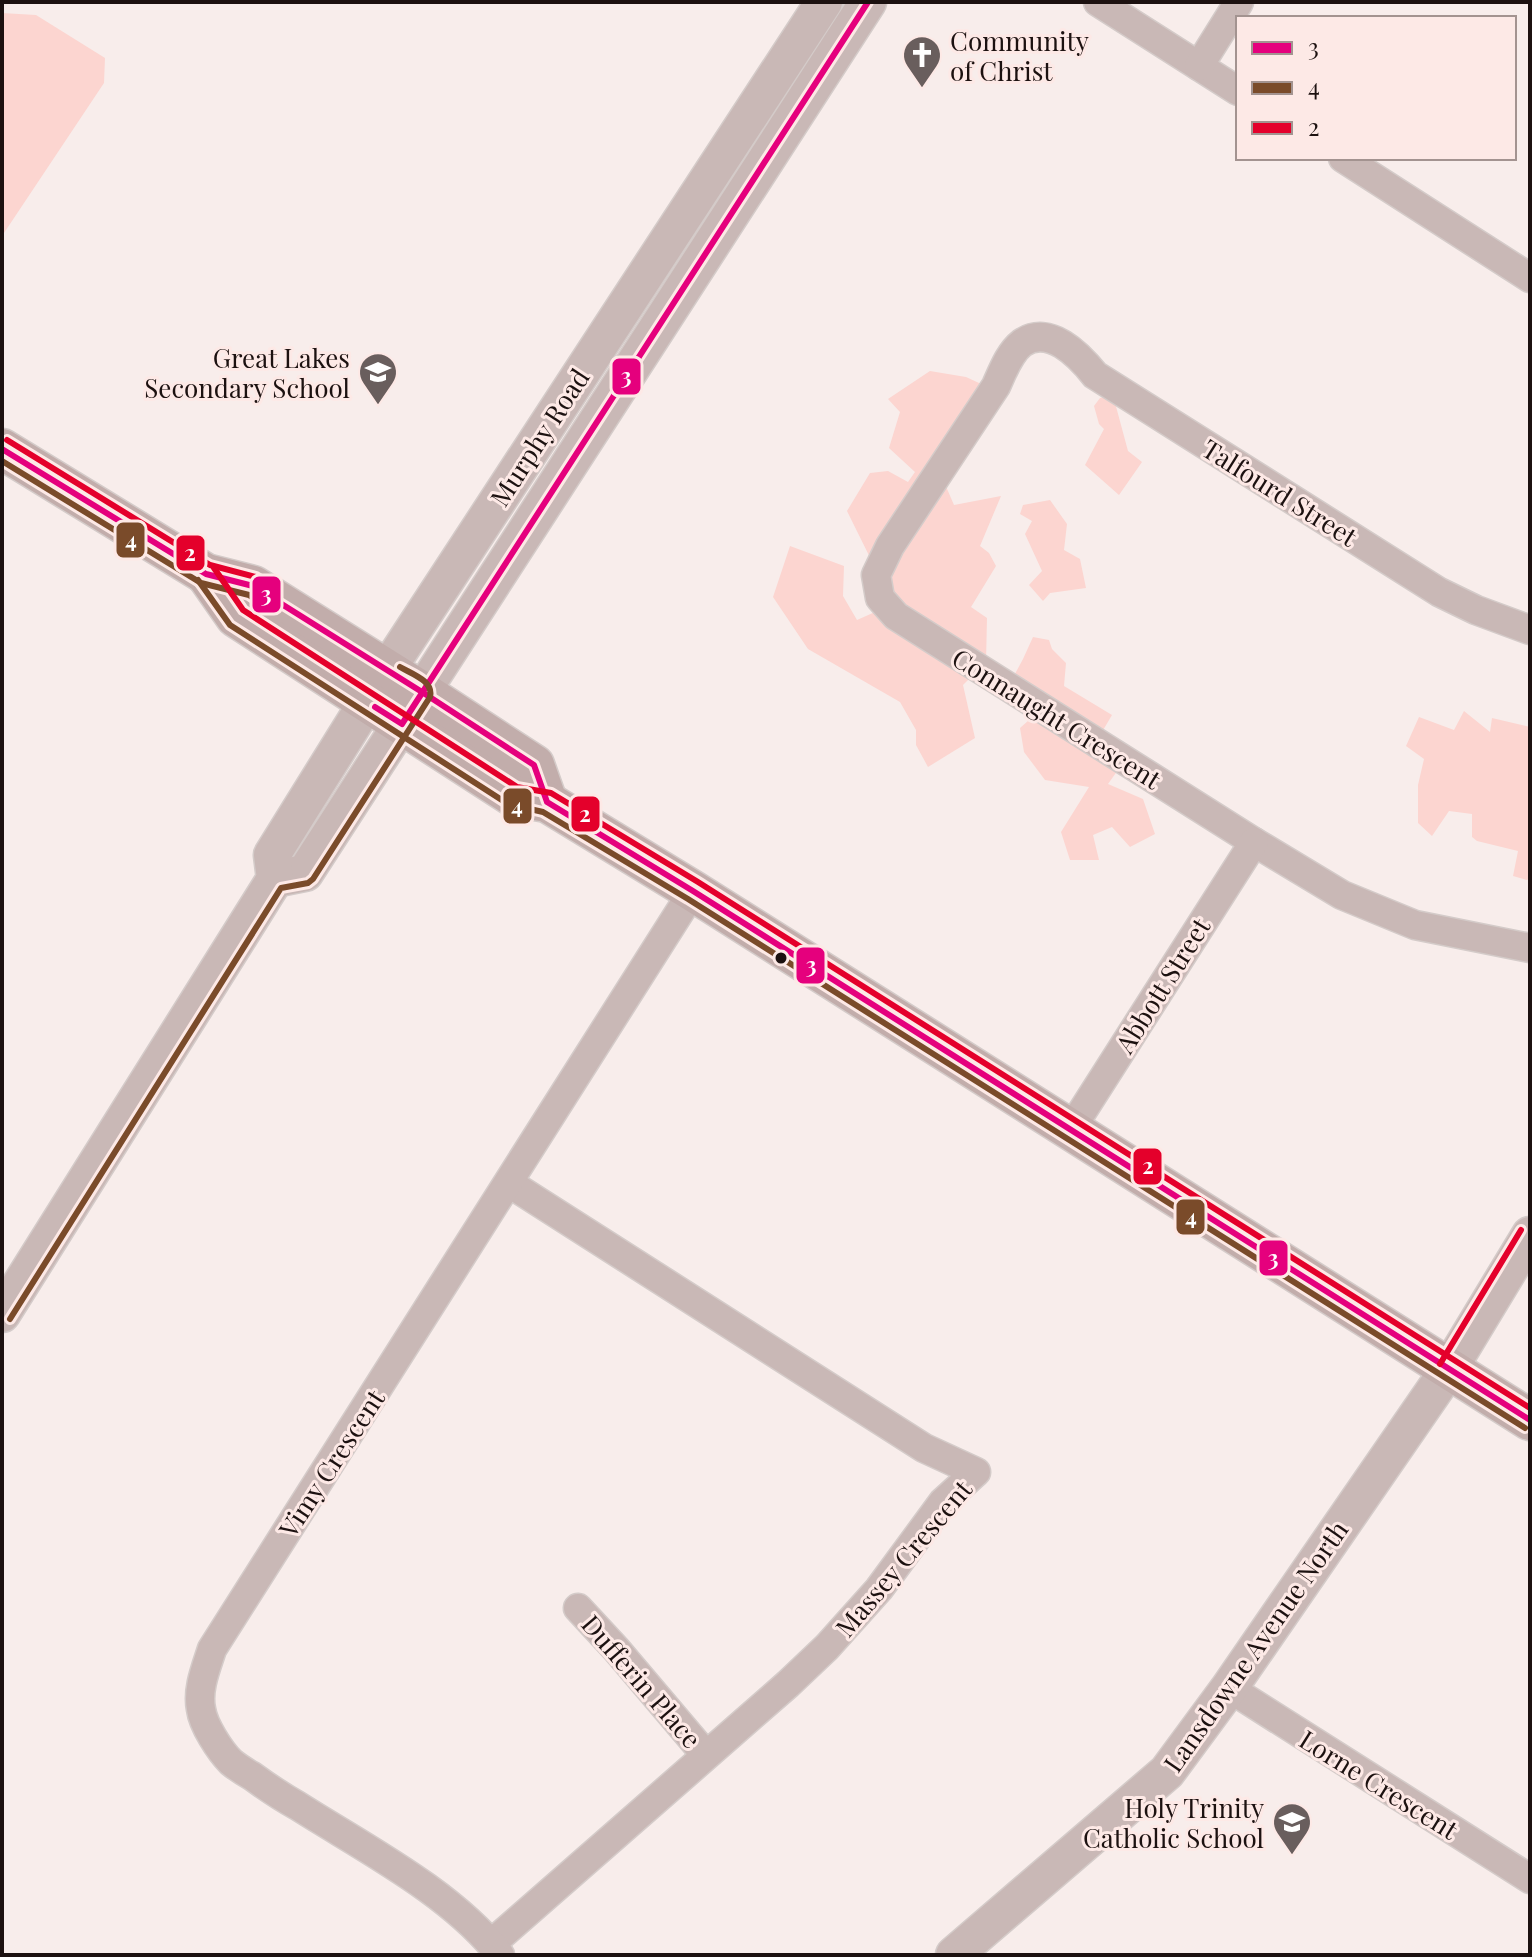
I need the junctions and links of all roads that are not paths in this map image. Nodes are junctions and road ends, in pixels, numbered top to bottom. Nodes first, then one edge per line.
1 (824, 2) edge
2 (868, 2) edge
3 (1098, 2) edge
4 (1239, 2) edge
5 (1199, 66) junction
6 (1236, 90) edge
7 (1346, 160) edge
8 (1530, 278) edge
9 (1041, 337) joint
10 (2, 449) edge
11 (1530, 630) edge
12 (376, 686) junction
13 (412, 708) junction
14 (1254, 842) junction
15 (275, 879) junction
16 (693, 891) junction
17 (1530, 948) edge
18 (1071, 1129) junction
19 (509, 1183) junction
20 (1530, 1235) edge
21 (2, 1314) edge
22 (1449, 1369) junction
23 (1530, 1420) edge
24 (578, 1608) dead end
25 (1229, 1688) junction
26 (705, 1754) junction
27 (1530, 1879) edge
28 (496, 1949) edge
29 (954, 1955) edge

1 - 12 street, Murphy Road
2 - 13 street, Murphy Road
3 - 5 street
4 - 5 street
5 - 6 street
7 - 8 street
9 - 11 street, Talfourd Street
9 - 14 street, Connaught Crescent
10 - 12 main road
12 - 13 main road
12 - 15 street, Murphy Road
13 - 15 street, Murphy Road
13 - 16 main road
14 - 17 street, Connaught Crescent
14 - 18 street, Abbott Street
15 - 21 street, Murphy Road
16 - 18 main road
16 - 19 street, Vimy Crescent
18 - 22 main road
19 - 26 street, Massey Crescent
19 - 28 street, Vimy Crescent
20 - 22 street, Lansdowne Avenue North
22 - 23 main road
22 - 25 street, Lansdowne Avenue North
24 - 26 street, Dufferin Place
25 - 27 street, Lorne Crescent
25 - 29 street, Lansdowne Avenue North
26 - 28 street, Massey Crescent

